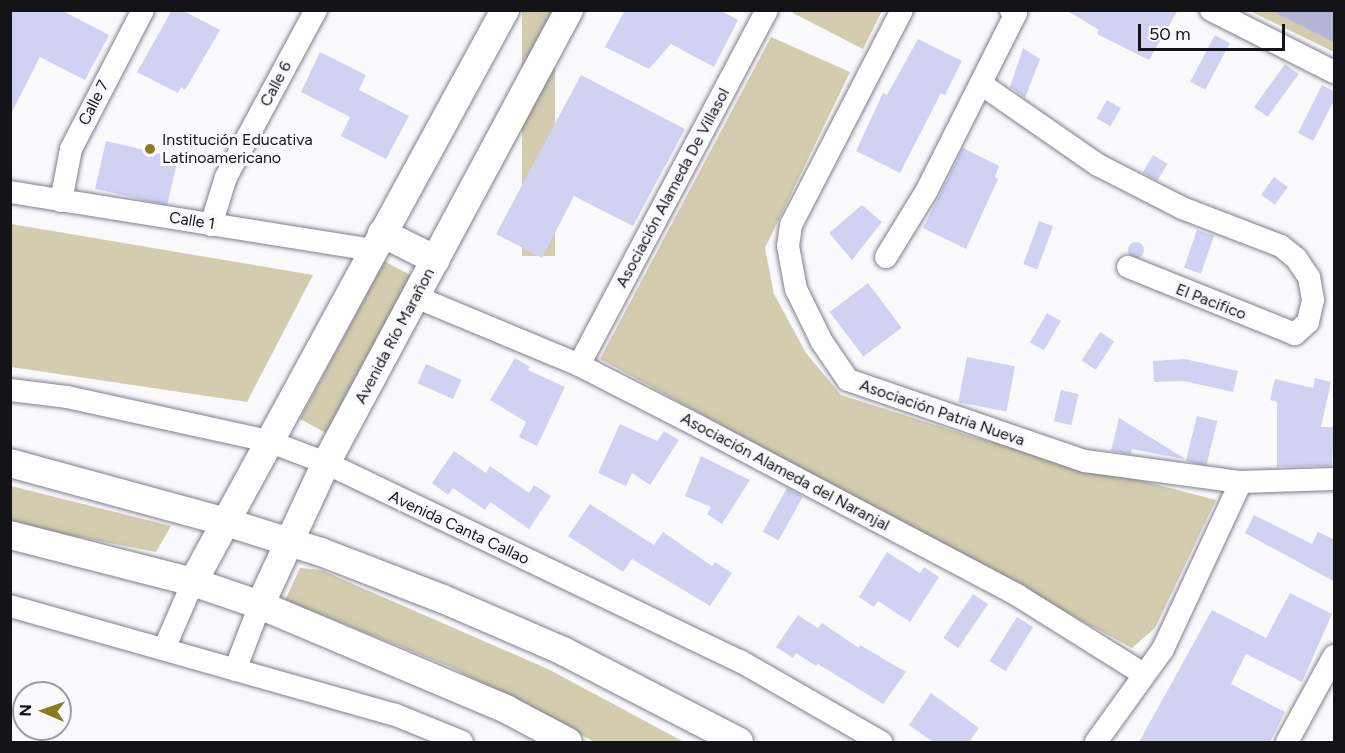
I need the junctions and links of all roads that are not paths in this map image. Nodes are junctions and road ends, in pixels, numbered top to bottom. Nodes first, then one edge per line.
1 (143, 10) edge
2 (316, 10) edge
3 (505, 10) edge
4 (569, 10) edge
5 (767, 10) edge
6 (902, 10) edge
7 (1011, 10) edge
8 (1211, 10) edge
9 (1335, 72) edge
10 (981, 84) junction
11 (10, 192) edge
12 (61, 201) junction
13 (211, 225) junction
14 (377, 242) junction
15 (886, 257) dead end
16 (436, 260) junction
17 (1128, 267) dead end
18 (416, 297) junction
19 (579, 365) junction
20 (10, 390) edge
21 (268, 441) junction
22 (10, 463) edge
23 (326, 463) junction
24 (1335, 479) edge
25 (1241, 482) junction
26 (226, 522) junction
27 (10, 535) edge
28 (290, 542) junction
29 (194, 582) junction
30 (260, 605) junction
31 (10, 606) edge
32 (164, 649) junction
33 (1335, 656) edge
34 (236, 670) junction
35 (1142, 673) junction
36 (462, 742) edge
37 (568, 742) edge
38 (739, 742) edge
39 (881, 742) edge
40 (1096, 742) edge
41 (1287, 742) edge

1 - 12 street, Calle 7
2 - 13 street, Calle 6
3 - 14 main road
4 - 16 main road, Avenida Río Marañon
5 - 19 street, Asociación Alameda De Villasol
6 - 25 street, Asociación Patria Nueva
7 - 10 street
8 - 9 street
10 - 15 street
10 - 17 street, El Pacifico
11 - 12 street, Calle 1
12 - 13 street, Calle 1
13 - 14 street, Calle 1
14 - 16 main road
14 - 21 main road
16 - 18 main road, Avenida Río Marañon
18 - 19 street, Asociación Alameda del Naranjal
18 - 23 main road, Avenida Río Marañon
19 - 35 street, Asociación Alameda del Naranjal
20 - 21 street, Avenida Canta Callao
21 - 23 street, Avenida Canta Callao
21 - 26 main road
22 - 26 main road
23 - 28 main road, Avenida Río Marañon
23 - 39 street, Avenida Canta Callao
24 - 25 street, Asociación Patria Nueva
25 - 35 street
26 - 28 main road
26 - 29 main road
27 - 29 main road
28 - 30 main road, Avenida Río Marañon
28 - 38 main road
29 - 30 main road
29 - 32 street
30 - 34 street, Avenida Río Marañon
30 - 37 main road
31 - 32 street
32 - 34 street
33 - 41 street
34 - 36 street
35 - 40 street

